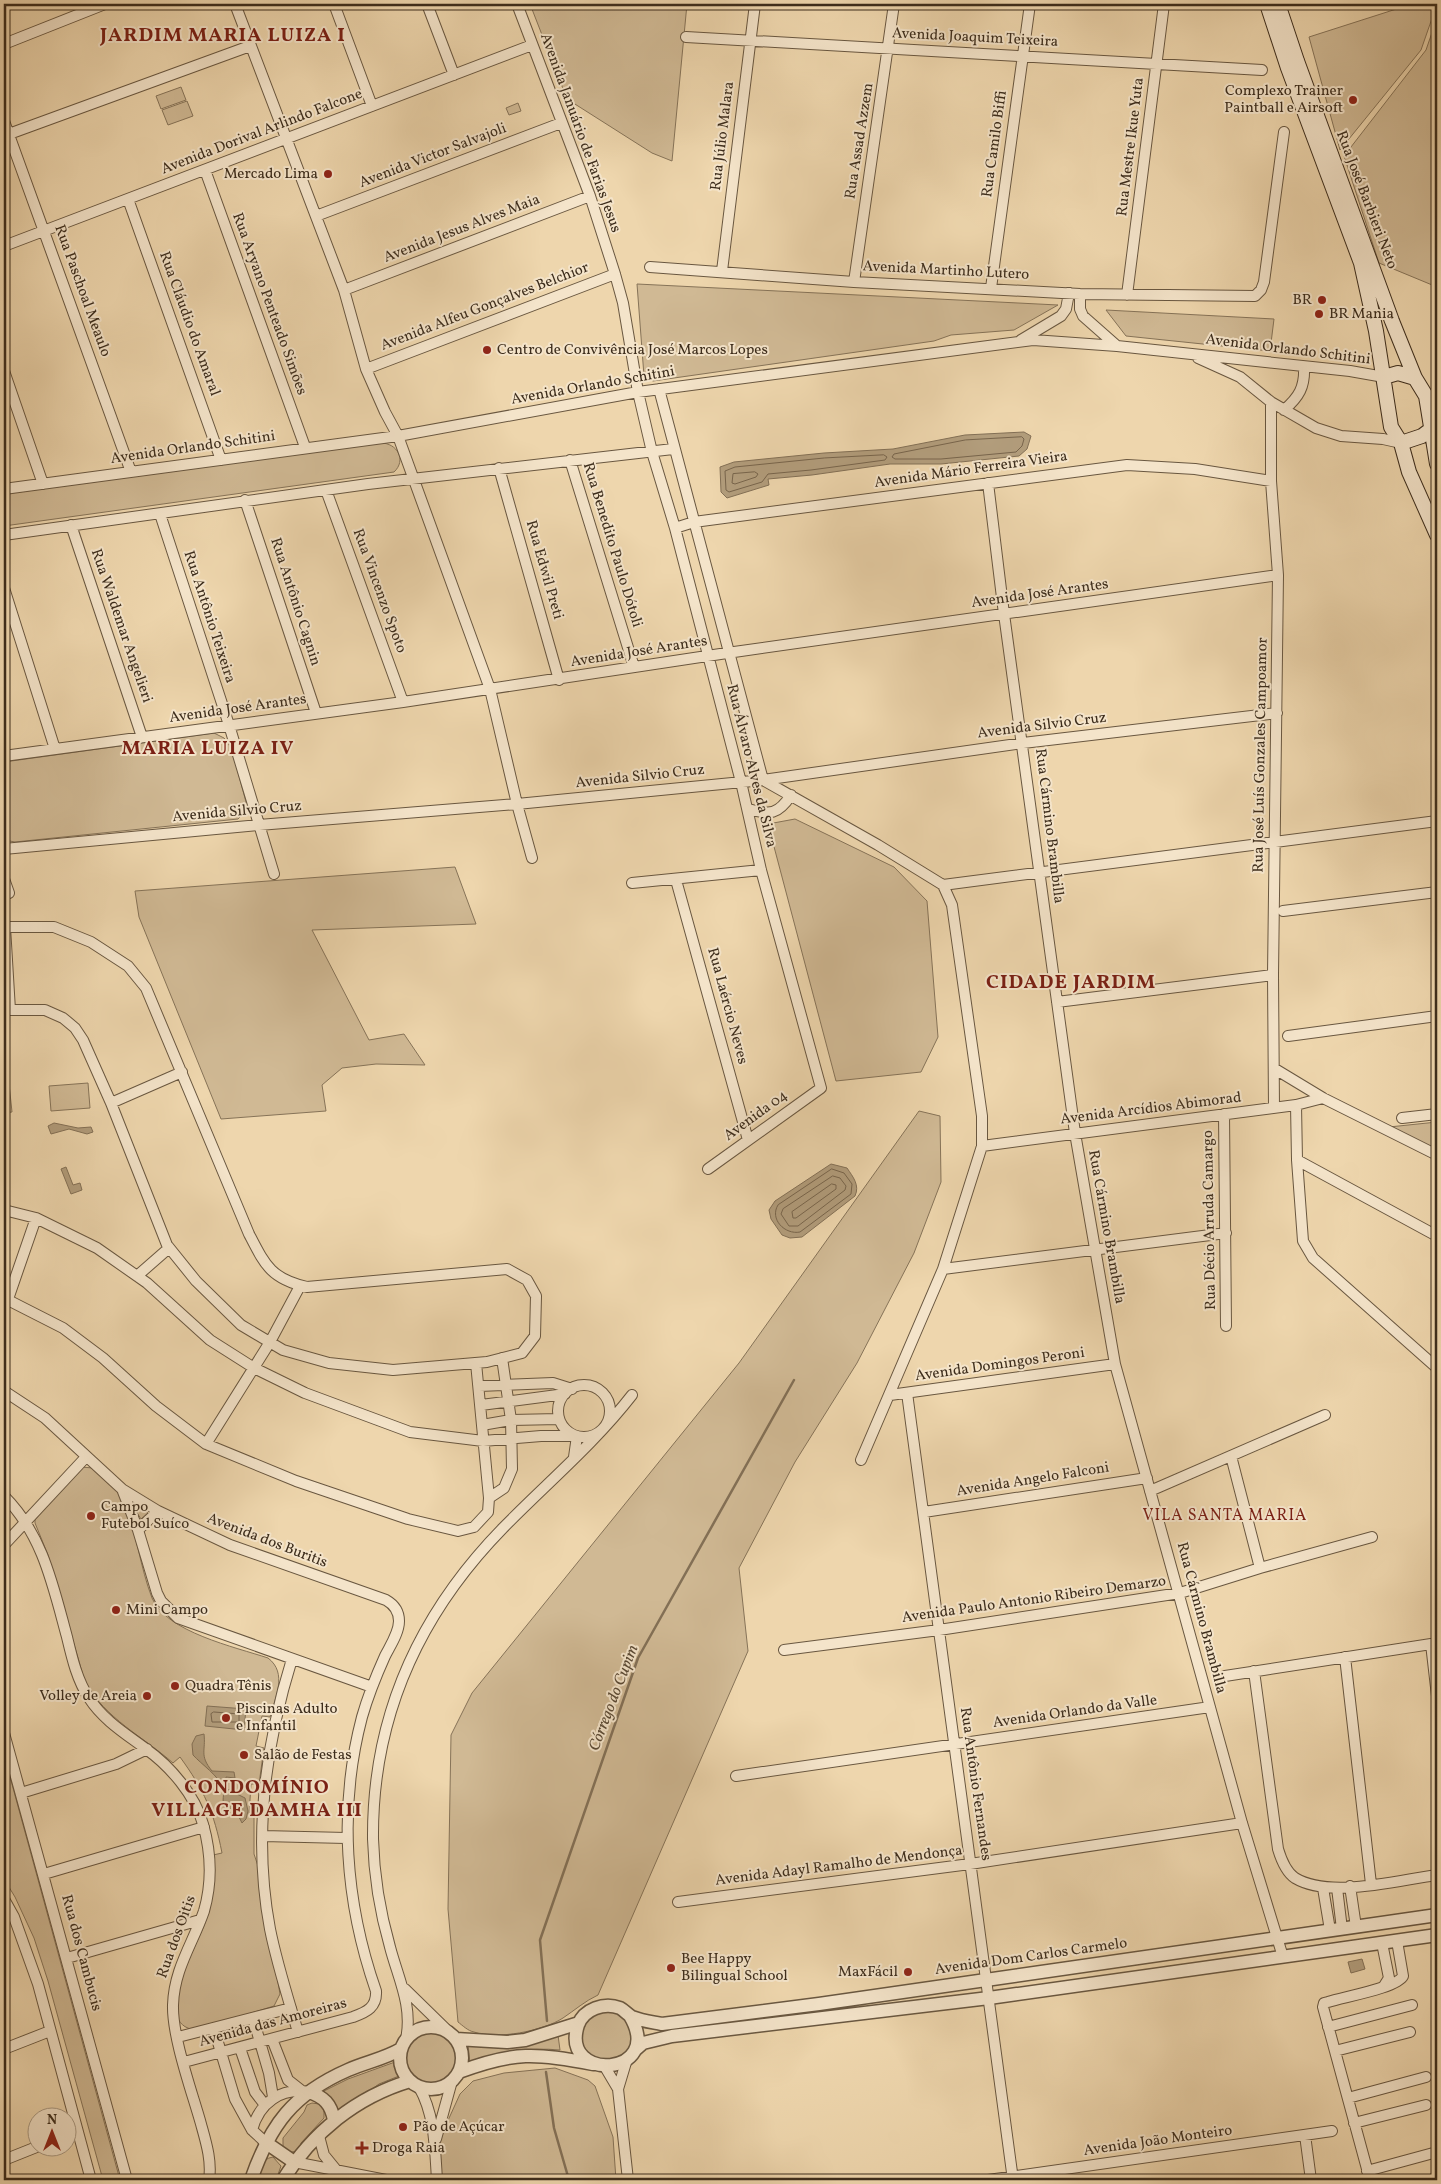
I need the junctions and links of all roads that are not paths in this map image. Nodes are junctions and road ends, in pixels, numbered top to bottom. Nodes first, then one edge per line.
1 (105, 4) edge
2 (235, 4) edge
3 (334, 4) edge
4 (427, 4) edge
5 (517, 4) edge
6 (755, 4) edge
7 (894, 4) edge
8 (1030, 4) edge
9 (1164, 4) edge
10 (1267, 4) edge
11 (1278, 4) edge
12 (686, 37) dead end
13 (750, 40) junction
14 (4, 44) edge
15 (532, 45) junction
16 (250, 46) junction
17 (889, 49) junction
18 (1022, 56) junction
19 (1157, 63) junction
20 (1262, 70) dead end
21 (454, 75) junction
22 (372, 106) junction
23 (4, 121) edge
24 (561, 123) junction
25 (1284, 132) dead end
26 (9, 134) junction
27 (288, 138) junction
28 (205, 170) junction
29 (590, 196) junction
30 (128, 199) junction
31 (316, 216) junction
32 (44, 231) junction
33 (4, 246) edge
34 (650, 267) dead end
35 (722, 271) junction
36 (615, 274) junction
37 (854, 282) junction
38 (991, 288) junction
39 (344, 290) junction
40 (1069, 293) junction
41 (1080, 294) junction
42 (1126, 295) junction
43 (1016, 342) junction
44 (1118, 346) junction
45 (1188, 354) junction
46 (1248, 361) junction
47 (1304, 367) junction
48 (366, 368) junction
49 (4, 372) edge
50 (1240, 377) junction
51 (1384, 377) junction
52 (1415, 378) junction
53 (658, 389) junction
54 (638, 392) junction
55 (1271, 402) junction
56 (1284, 410) junction
57 (1430, 430) junction
58 (398, 436) junction
59 (1401, 443) junction
60 (305, 448) junction
61 (673, 449) junction
62 (652, 452) junction
63 (222, 460) junction
64 (570, 460) junction
65 (1437, 464) edge
66 (499, 468) junction
67 (131, 472) junction
68 (414, 479) junction
69 (1271, 480) junction
70 (988, 483) junction
71 (42, 484) junction
72 (4, 490) edge
73 (326, 490) junction
74 (245, 500) junction
75 (160, 514) junction
76 (694, 522) junction
77 (71, 525) junction
78 (675, 528) junction
79 (4, 535) edge
80 (1437, 535) edge
81 (1278, 575) junction
82 (4, 588) edge
83 (1004, 614) junction
84 (727, 653) junction
85 (708, 658) junction
86 (634, 667) junction
87 (560, 680) junction
88 (490, 689) junction
89 (403, 702) junction
90 (1277, 712) junction
91 (316, 714) junction
92 (229, 725) junction
93 (142, 737) junction
94 (1023, 743) junction
95 (55, 749) junction
96 (4, 756) edge
97 (763, 780) junction
98 (741, 782) junction
99 (791, 795) junction
100 (517, 804) junction
101 (748, 809) junction
102 (1437, 821) edge
103 (259, 825) junction
104 (1276, 842) junction
105 (4, 849) edge
106 (532, 858) dead end
107 (761, 870) junction
108 (1040, 872) junction
109 (274, 874) dead end
110 (4, 879) edge
111 (676, 880) junction
112 (632, 883) dead end
113 (942, 885) junction
114 (1437, 892) edge
115 (9, 893) dead end
116 (1283, 911) dead end
117 (4, 927) edge
118 (1273, 976) junction
119 (1057, 1002) junction
120 (7, 1010) edge
121 (1437, 1016) edge
122 (1288, 1036) dead end
123 (1275, 1069) junction
124 (182, 1072) junction
125 (821, 1088) joint
126 (1323, 1098) junction
127 (111, 1103) junction
128 (1296, 1105) junction
129 (1274, 1108) junction
130 (1224, 1114) junction
131 (1437, 1114) edge
132 (1402, 1118) dead end
133 (1075, 1133) junction
134 (748, 1140) junction
135 (982, 1146) junction
136 (1437, 1155) edge
137 (1297, 1160) junction
138 (708, 1169) dead end
139 (4, 1210) edge
140 (36, 1218) junction
141 (1226, 1233) junction
142 (1437, 1236) edge
143 (169, 1248) junction
144 (1094, 1249) junction
145 (943, 1269) junction
146 (137, 1276) junction
147 (300, 1286) junction
148 (6, 1299) edge
149 (1226, 1326) dead end
150 (270, 1342) junction
151 (502, 1358) junction
152 (476, 1363) junction
153 (1115, 1364) junction
154 (254, 1368) junction
155 (1437, 1368) edge
156 (479, 1386) junction
157 (506, 1386) junction
158 (4, 1391) edge
159 (568, 1392) junction
160 (907, 1393) junction
161 (890, 1395) junction
162 (607, 1400) junction
163 (509, 1401) junction
164 (481, 1405) junction
165 (1325, 1415) dead end
166 (559, 1418) junction
167 (511, 1420) junction
168 (482, 1425) junction
169 (601, 1430) junction
170 (577, 1436) junction
171 (513, 1438) junction
172 (483, 1441) junction
173 (206, 1444) junction
174 (86, 1456) junction
175 (1232, 1456) junction
176 (574, 1457) junction
177 (861, 1460) dead end
178 (1147, 1478) junction
179 (122, 1489) junction
180 (1150, 1491) junction
181 (4, 1496) edge
182 (490, 1498) junction
183 (158, 1511) junction
184 (924, 1512) junction
185 (25, 1520) junction
186 (138, 1530) junction
187 (1372, 1537) dead end
188 (4, 1545) edge
189 (1260, 1568) junction
190 (1180, 1593) junction
191 (939, 1630) junction
192 (784, 1650) dead end
193 (1345, 1657) junction
194 (292, 1659) junction
195 (1254, 1672) junction
196 (1225, 1676) dead end
197 (372, 1687) junction
198 (1437, 1696) edge
199 (1210, 1707) junction
200 (4, 1733) edge
201 (954, 1745) junction
202 (147, 1749) junction
203 (736, 1776) dead end
204 (21, 1794) junction
205 (1242, 1823) junction
206 (204, 1827) junction
207 (263, 1836) junction
208 (346, 1838) junction
209 (970, 1864) junction
210 (44, 1874) junction
211 (1437, 1875) edge
212 (1371, 1884) junction
213 (1350, 1886) junction
214 (1323, 1888) junction
215 (1337, 1888) junction
216 (4, 1899) edge
217 (678, 1902) dead end
218 (1437, 1916) edge
219 (200, 1920) junction
220 (1356, 1927) junction
221 (1336, 1930) junction
222 (1437, 1935) edge
223 (1278, 1937) junction
224 (1396, 1941) junction
225 (1382, 1943) junction
226 (1283, 1957) junction
227 (67, 1958) junction
228 (1116, 1961) junction
229 (987, 1980) junction
230 (1120, 1980) junction
231 (402, 1986) junction
232 (1384, 1986) junction
233 (989, 1998) junction
234 (1412, 2005) dead end
235 (291, 2008) junction
236 (630, 2016) junction
237 (252, 2018) junction
238 (579, 2023) junction
239 (1328, 2027) junction
240 (214, 2029) junction
241 (50, 2031) junction
242 (298, 2032) junction
243 (1410, 2032) dead end
244 (452, 2035) junction
245 (178, 2037) junction
246 (272, 2039) junction
247 (259, 2042) junction
248 (403, 2044) junction
249 (240, 2048) junction
250 (4, 2049) edge
251 (1335, 2051) junction
252 (221, 2053) junction
253 (631, 2054) junction
254 (184, 2062) junction
255 (599, 2065) junction
256 (455, 2076) junction
257 (1426, 2077) dead end
258 (414, 2084) junction
259 (618, 2089) junction
260 (305, 2091) junction
261 (273, 2097) junction
262 (1348, 2098) junction
263 (1426, 2105) dead end
264 (66, 2106) edge
265 (265, 2106) junction
266 (334, 2120) junction
267 (1354, 2123) junction
268 (252, 2130) junction
269 (1332, 2131) dead end
270 (1305, 2135) junction
271 (319, 2136) junction
272 (265, 2142) junction
273 (435, 2145) junction
274 (78, 2148) edge
275 (28, 2150) edge
276 (1437, 2152) edge
277 (4, 2160) edge
278 (294, 2162) junction
279 (338, 2176) edge
280 (1368, 2176) edge
281 (1012, 2178) edge
282 (1437, 2178) edge
283 (91, 2180) edge
284 (127, 2180) edge
285 (209, 2180) edge
286 (251, 2180) edge
287 (283, 2180) edge
288 (386, 2180) edge
289 (437, 2180) edge
290 (628, 2180) edge
291 (988, 2180) edge
292 (1311, 2180) edge
293 (1431, 2180) edge

1 - 14 street
2 - 16 street
3 - 22 street
4 - 21 street
5 - 15 street, Avenida Januário de Farias Jesus
6 - 13 street, Rua Júlio Malara
7 - 17 street, Rua Assad Azzem
8 - 18 street, Rua Camilo Biffi
9 - 19 street, Rua Mestre Ikue Yuta
10 - 51 main road, Rua José Barbieri Neto
11 - 52 main road, Rua José Barbieri Neto
12 - 13 street, Avenida Joaquim Teixeira
13 - 17 street, Avenida Joaquim Teixeira
13 - 35 street, Rua Júlio Malara
15 - 21 street, Avenida Dorival Arlindo Falcone
15 - 24 street, Avenida Januário de Farias Jesus
16 - 26 street
16 - 27 street
17 - 18 street, Avenida Joaquim Teixeira
17 - 37 street, Rua Assad Azzem
18 - 19 street, Avenida Joaquim Teixeira
18 - 38 street, Rua Camilo Biffi
19 - 20 street, Avenida Joaquim Teixeira
19 - 42 street, Rua Mestre Ikue Yuta
21 - 22 street, Avenida Dorival Arlindo Falcone
22 - 27 street, Avenida Dorival Arlindo Falcone
23 - 26 street, Rua Paschoal Meaulo
24 - 29 street, Avenida Januário de Farias Jesus
24 - 31 street, Avenida Victor Salvajoli
25 - 42 street, Avenida Martinho Lutero
26 - 32 street, Rua Paschoal Meaulo
27 - 28 street, Avenida Dorival Arlindo Falcone
27 - 31 street
28 - 30 street, Avenida Dorival Arlindo Falcone
28 - 60 street, Rua Aryano Penteado Simões
29 - 36 street, Avenida Januário de Farias Jesus
29 - 39 street, Avenida Jesus Alves Maia
30 - 32 street, Avenida Dorival Arlindo Falcone
30 - 63 street, Rua Cláudio do Amaral
31 - 39 street
32 - 33 street, Avenida Dorival Arlindo Falcone
32 - 67 street, Rua Paschoal Meaulo
34 - 35 street, Avenida Martinho Lutero
35 - 37 street, Avenida Martinho Lutero
36 - 48 street, Avenida Alfeu Gonçalves Belchior
36 - 54 street, Avenida Januário de Farias Jesus
37 - 38 street, Avenida Martinho Lutero
38 - 40 street, Avenida Martinho Lutero
39 - 48 street
40 - 41 street, Avenida Martinho Lutero
40 - 43 street
41 - 42 street, Avenida Martinho Lutero
41 - 44 street
43 - 44 street, Avenida Orlando Schitini
43 - 53 street, Avenida Orlando Schitini
44 - 45 street, Avenida Orlando Schitini
45 - 46 street, Avenida Orlando Schitini
45 - 50 street, Avenida Orlando Schitini
46 - 47 street, Avenida Orlando Schitini
46 - 50 street
47 - 51 street, Avenida Orlando Schitini
47 - 56 street
48 - 58 street
49 - 71 street
50 - 55 street, Avenida Orlando Schitini
51 - 52 main road
51 - 59 main road, Rua José Barbieri Neto
52 - 57 main road, Rua José Barbieri Neto
53 - 54 street, Avenida Orlando Schitini
53 - 61 street
54 - 58 street, Avenida Orlando Schitini
54 - 62 street, Rua Álvaro Alves da Silva
55 - 56 street, Avenida Orlando Schitini
55 - 69 street, Rua José Luís Gonzales Campoamor
56 - 59 street, Avenida Orlando Schitini
57 - 59 main road
57 - 65 main road
58 - 60 street, Avenida Orlando Schitini
58 - 68 street
59 - 80 main road
60 - 63 street, Avenida Orlando Schitini
61 - 62 street
61 - 76 street
62 - 64 street
62 - 78 street, Rua Álvaro Alves da Silva
63 - 67 street, Avenida Orlando Schitini
64 - 66 street
64 - 86 street, Rua Benedito Paulo Dótoli
66 - 68 street
66 - 87 street, Rua Edwil Preti
67 - 71 street, Avenida Orlando Schitini
68 - 73 street
68 - 88 street
69 - 70 street, Avenida Mário Ferreira Vieira
69 - 81 street, Rua José Luís Gonzales Campoamor
70 - 76 street, Avenida Mário Ferreira Vieira
70 - 83 street, Rua Cármino Brambilla
71 - 72 street, Avenida Orlando Schitini
73 - 74 street
73 - 89 street, Rua Vincenzo Spoto
74 - 75 street
74 - 91 street, Rua Antônio Cagnin
75 - 77 street
75 - 92 street, Rua Antônio Teixeira
76 - 78 street, Avenida Mário Ferreira Vieira
76 - 84 street
77 - 79 street
77 - 93 street, Rua Waldemar Angelieri
78 - 85 street, Rua Álvaro Alves da Silva
81 - 83 street, Avenida José Arantes
81 - 90 street, Rua José Luís Gonzales Campoamor
82 - 95 street
83 - 84 street, Avenida José Arantes
83 - 94 street, Rua Cármino Brambilla
84 - 85 street, Avenida José Arantes
84 - 97 street
85 - 86 street, Avenida José Arantes
85 - 98 street, Rua Álvaro Alves da Silva
86 - 87 street, Avenida José Arantes
87 - 88 street, Avenida José Arantes
88 - 89 street, Avenida José Arantes
88 - 100 street
89 - 91 street, Avenida José Arantes
90 - 94 street, Avenida Silvio Cruz
90 - 104 street, Rua José Luís Gonzales Campoamor
91 - 92 street, Avenida José Arantes
92 - 93 street, Avenida José Arantes
92 - 103 street, Rua Antônio Teixeira
93 - 95 street, Avenida José Arantes
94 - 97 street, Avenida Silvio Cruz
94 - 108 street, Rua Cármino Brambilla
95 - 96 street, Avenida José Arantes
97 - 98 street, Avenida Silvio Cruz
97 - 99 street
98 - 100 street, Avenida Silvio Cruz
98 - 101 street, Rua Álvaro Alves da Silva
99 - 101 street
99 - 113 street
100 - 103 street, Avenida Silvio Cruz
100 - 106 street
101 - 107 street, Rua Álvaro Alves da Silva
102 - 104 street
103 - 105 street, Avenida Silvio Cruz
103 - 109 street, Rua Antônio Teixeira
104 - 108 street
104 - 118 street, Rua José Luís Gonzales Campoamor
107 - 111 street
107 - 125 street, Rua Álvaro Alves da Silva
108 - 113 street
108 - 119 street, Rua Cármino Brambilla
110 - 115 street
111 - 112 street
111 - 134 street, Rua Laércio Neves
113 - 135 street
114 - 116 street
117 - 120 street
117 - 124 street
118 - 119 street
118 - 123 street, Rua José Luís Gonzales Campoamor
119 - 133 street, Rua Cármino Brambilla
120 - 127 street
121 - 122 street
123 - 126 street
123 - 129 street, Rua José Luís Gonzales Campoamor
124 - 127 street
124 - 147 street
125 - 134 street, Avenida 04
126 - 128 street, Avenida Arcídios Abimorad
126 - 136 street
127 - 143 street
128 - 129 street, Avenida Arcídios Abimorad
128 - 137 street
129 - 130 street, Avenida Arcídios Abimorad
130 - 133 street, Avenida Arcídios Abimorad
130 - 141 street, Rua Décio Arruda Camargo
131 - 132 street
133 - 135 street, Avenida Arcídios Abimorad
133 - 144 street, Rua Cármino Brambilla
134 - 138 street, Avenida 04
135 - 145 street
137 - 142 street
137 - 155 street
139 - 140 street
140 - 146 street
140 - 148 street
141 - 144 street
141 - 149 street, Rua Décio Arruda Camargo
143 - 146 street
143 - 150 street
144 - 145 street
144 - 153 street, Rua Cármino Brambilla
145 - 161 street
146 - 154 street
147 - 150 street
147 - 151 street
148 - 173 street
150 - 152 street
150 - 154 street
151 - 152 street
151 - 157 street
152 - 156 street
153 - 160 street, Avenida Domingos Peroni
153 - 178 street, Rua Cármino Brambilla
154 - 172 street
154 - 173 street
156 - 157 street
156 - 164 street
157 - 159 street
157 - 163 street
158 - 174 street, Avenida dos Buritis
159 - 162 street
159 - 163 street
159 - 166 street
160 - 161 street, Avenida Domingos Peroni
160 - 184 street, Rua Antônio Fernandes
161 - 177 street
162 - 169 street
162 - 169 street
163 - 164 street
163 - 167 street
164 - 168 street
165 - 175 street
166 - 167 street
166 - 170 street
167 - 168 street
167 - 171 street
168 - 172 street
169 - 170 street
169 - 176 street
170 - 171 street
170 - 176 street
171 - 172 street
171 - 182 street
172 - 182 street
173 - 182 street
174 - 179 street, Avenida dos Buritis
174 - 185 street
175 - 180 street
175 - 189 street
176 - 231 street
178 - 180 street, Rua Cármino Brambilla
178 - 184 street, Avenida Angelo Falconi
179 - 183 street, Avenida dos Buritis
179 - 186 street
180 - 190 street, Rua Cármino Brambilla
181 - 185 street, Rua dos Oitis
183 - 186 street
183 - 197 street, Avenida dos Buritis
184 - 191 street, Rua Antônio Fernandes
185 - 188 street
185 - 202 street, Rua dos Oitis
186 - 194 street
187 - 189 street, Avenida Paulo Antonio Ribeiro Demarzo
189 - 190 street, Avenida Paulo Antonio Ribeiro Demarzo
190 - 191 street, Avenida Paulo Antonio Ribeiro Demarzo
190 - 199 street, Rua Cármino Brambilla
191 - 192 street, Avenida Paulo Antonio Ribeiro Demarzo
191 - 201 street, Rua Antônio Fernandes
193 - 195 street
193 - 198 street
193 - 212 street
194 - 197 street
194 - 207 street
195 - 196 street
195 - 214 street
197 - 208 street
199 - 201 street, Avenida Orlando da Valle
199 - 205 street, Rua Cármino Brambilla
200 - 204 street, Rua dos Cambucis
201 - 203 street, Avenida Orlando da Valle
201 - 209 street, Rua Antônio Fernandes
202 - 204 street
202 - 206 street, Rua dos Oitis
204 - 210 street, Rua dos Cambucis
205 - 209 street, Avenida Adayl Ramalho de Mendonça
205 - 223 street, Rua Cármino Brambilla
206 - 210 street
206 - 219 street, Rua dos Oitis
207 - 208 street
207 - 235 street
208 - 242 street, Avenida das Amoreiras
209 - 217 street, Avenida Adayl Ramalho de Mendonça
209 - 229 street, Rua Antônio Fernandes
210 - 227 street, Rua dos Cambucis
211 - 212 street
212 - 213 street
213 - 215 street
213 - 220 street
214 - 215 street
214 - 221 street
215 - 221 street
216 - 241 street
218 - 220 street, Avenida Dom Carlos Carmelo
219 - 227 street
219 - 245 street, Rua dos Oitis
220 - 221 street, Avenida Dom Carlos Carmelo
221 - 223 street, Avenida Dom Carlos Carmelo
222 - 224 street
223 - 226 street, Rua Cármino Brambilla
223 - 228 street, Avenida Dom Carlos Carmelo
224 - 225 street
224 - 232 street
225 - 226 street
225 - 232 street
226 - 230 street
227 - 284 street, Rua dos Cambucis
228 - 229 street, Avenida Dom Carlos Carmelo
228 - 230 street
229 - 233 street, Rua Antônio Fernandes
229 - 236 street, Avenida Dom Carlos Carmelo
230 - 233 street
231 - 244 street
231 - 248 street
232 - 239 street
233 - 253 street
233 - 281 street, Rua Antônio Fernandes
234 - 239 street
235 - 237 street
235 - 242 street
236 - 238 street
236 - 253 street
237 - 240 street
237 - 247 street
238 - 244 street
238 - 255 street
239 - 251 street
240 - 245 street
240 - 252 street
241 - 250 street
241 - 264 street
242 - 246 street, Avenida das Amoreiras
243 - 251 street
244 - 248 street
244 - 256 street
245 - 254 street, Rua dos Oitis
246 - 247 street, Avenida das Amoreiras
246 - 260 street
247 - 249 street, Avenida das Amoreiras
247 - 261 street
248 - 258 street
248 - 260 street
249 - 252 street, Avenida das Amoreiras
249 - 265 street
251 - 262 street
252 - 254 street, Avenida das Amoreiras
252 - 268 street
253 - 255 street
253 - 259 street
254 - 285 street, Rua dos Oitis
255 - 256 street
255 - 259 street
256 - 258 street
256 - 273 street
257 - 262 street
258 - 266 street
258 - 273 street
259 - 290 street
260 - 261 street
260 - 266 street
260 - 272 street
261 - 265 street
262 - 267 street
263 - 267 street
265 - 268 street
266 - 271 street
267 - 280 street
268 - 272 street
269 - 270 street, Avenida João Monteiro
270 - 281 street, Avenida João Monteiro
270 - 292 street
271 - 278 street
271 - 279 street
272 - 278 street
272 - 286 street
273 - 289 street
274 - 283 street
275 - 277 street
276 - 280 street
278 - 279 street
278 - 287 street
279 - 288 street
281 - 291 street, Avenida João Monteiro
282 - 293 street

